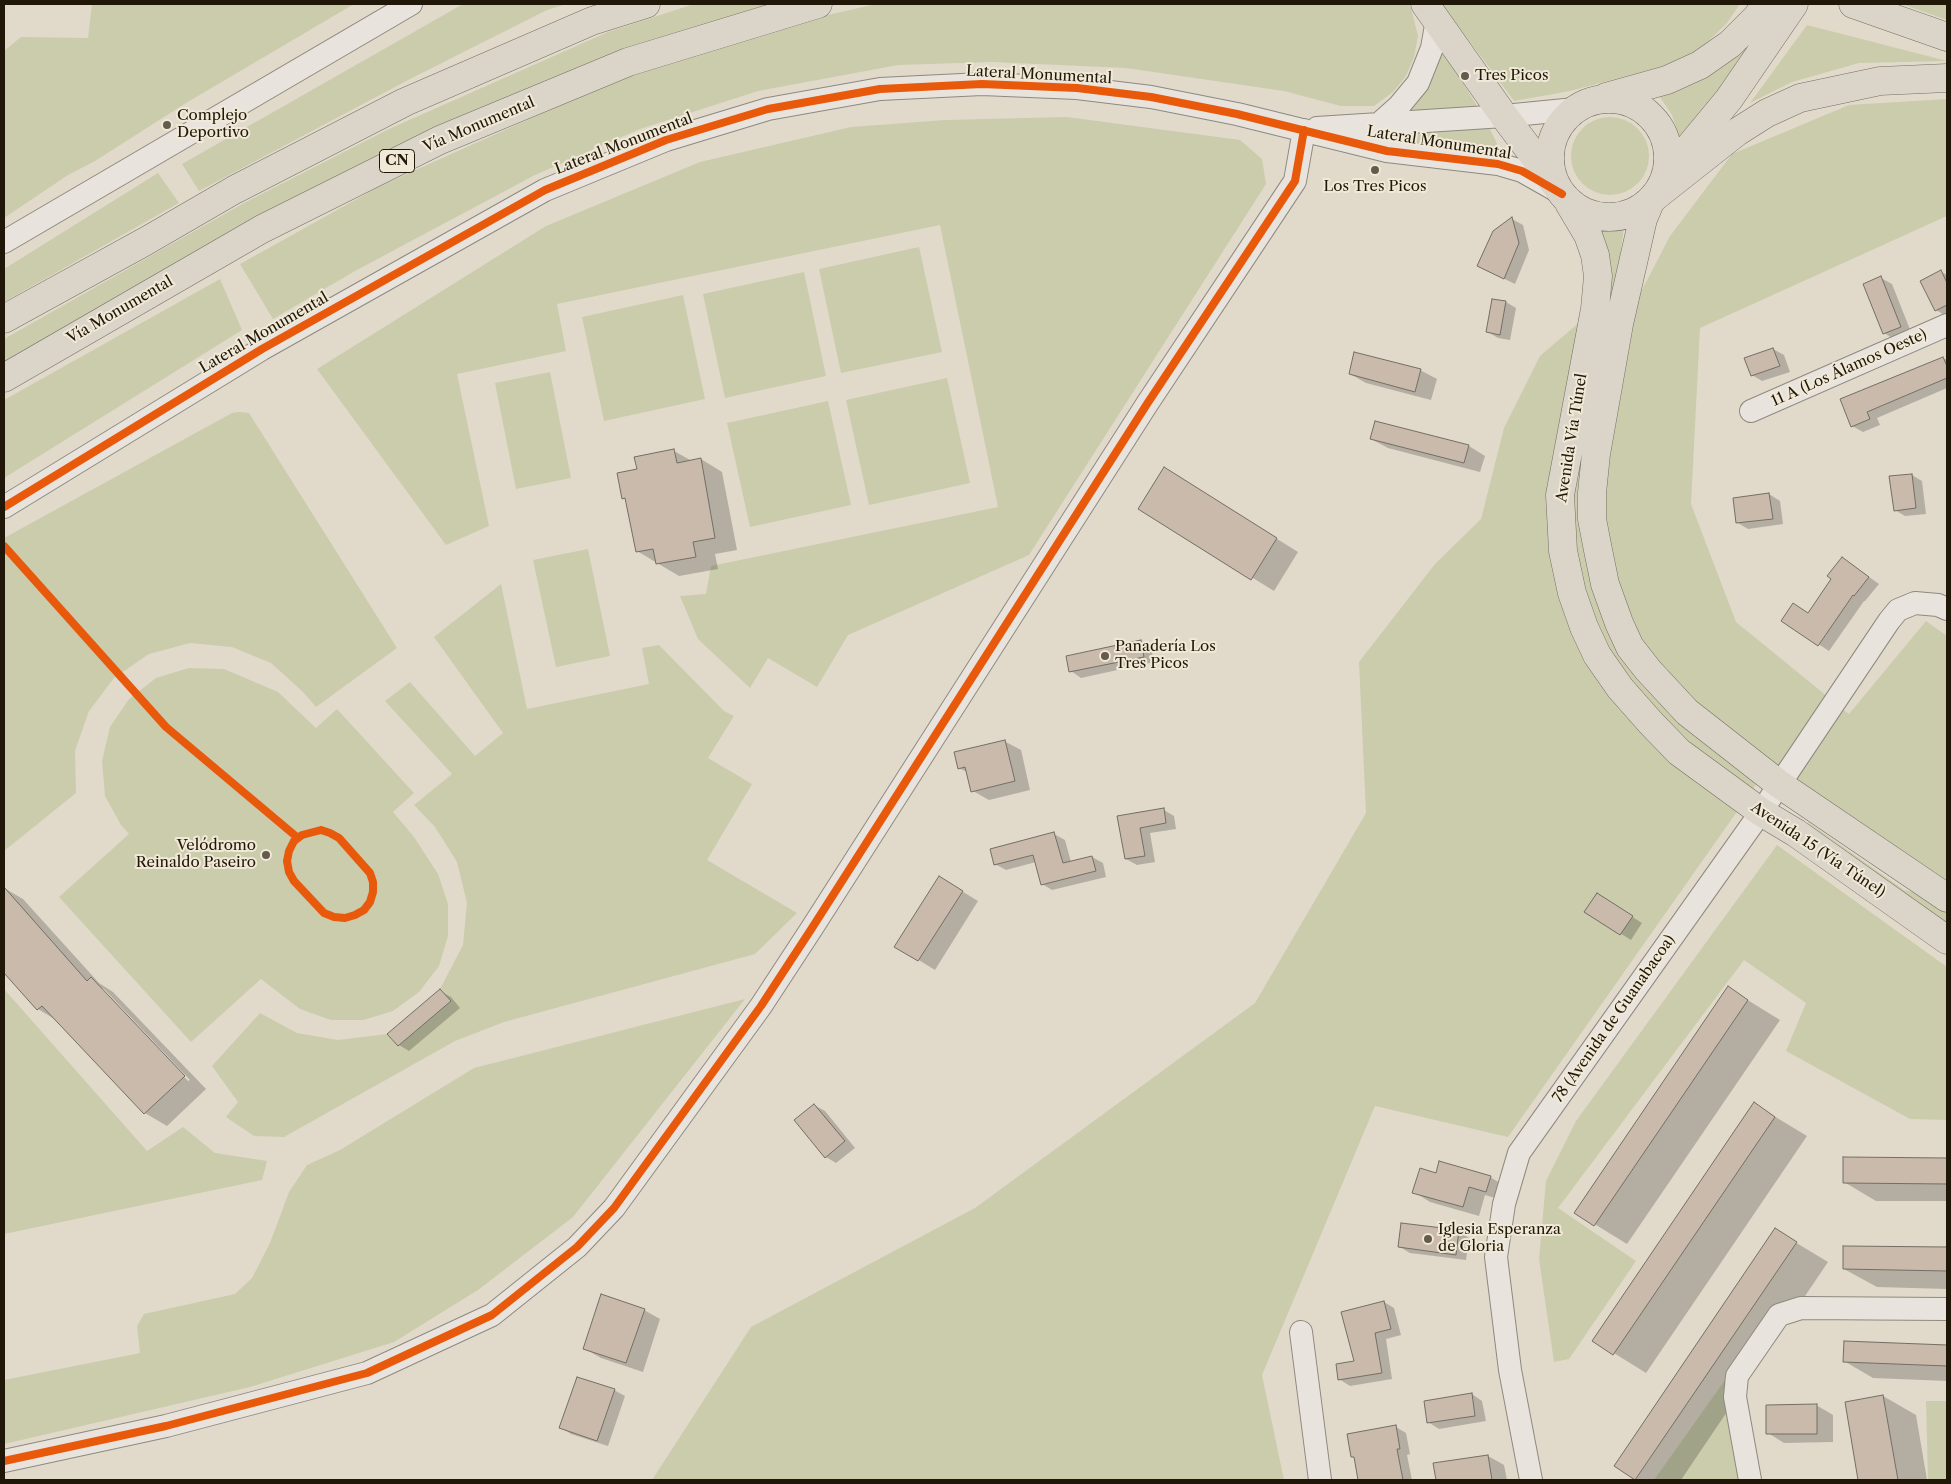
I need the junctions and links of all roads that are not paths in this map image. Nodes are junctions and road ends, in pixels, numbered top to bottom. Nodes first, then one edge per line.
1 (412, 4) edge
2 (646, 4) edge
3 (818, 4) edge
4 (1794, 4) edge
5 (1853, 4) edge
6 (1431, 12) edge
7 (1766, 18) edge
8 (1947, 37) edge
9 (1947, 78) edge
10 (1586, 104) junction
11 (1504, 116) junction
12 (1380, 123) junction
13 (1304, 130) junction
14 (1666, 175) junction
15 (1562, 194) junction
16 (1651, 200) junction
17 (4, 242) edge
18 (4, 319) edge
19 (1947, 325) edge
20 (4, 378) edge
21 (1751, 411) dead end
22 (4, 507) edge
23 (1947, 609) edge
24 (1690, 759) joint
25 (1780, 784) junction
26 (1761, 812) junction
27 (1947, 898) edge
28 (1947, 940) edge
29 (1947, 1309) edge
30 (1301, 1332) dead end
31 (4, 1461) edge
32 (1319, 1470) edge
33 (1531, 1480) edge
34 (1750, 1480) edge

1 - 17 street
2 - 18 main road
3 - 20 main road, Vía Monumental / CN
4 - 7 main road
5 - 8 main road
6 - 11 main road
6 - 12 street
7 - 10 main road
7 - 14 main road
9 - 16 main road
10 - 11 street, Lateral Monumental
10 - 14 main road
10 - 15 main road
11 - 12 street, Lateral Monumental
11 - 15 main road
12 - 13 street, Lateral Monumental
13 - 15 street, Lateral Monumental
13 - 22 street, Lateral Monumental
13 - 31 street
14 - 16 main road
15 - 16 main road
15 - 24 main road, Avenida Vía Túnel
16 - 25 main road, Avenida Vía Túnel
19 - 21 street, 11 A (Los Álamos Oeste)
23 - 25 street, 78 (Avenida de Guanabacoa)
24 - 26 main road, Avenida 15 (Vía Túnel)
25 - 26 street, 78 (Avenida de Guanabacoa)
25 - 27 main road
26 - 28 main road, Avenida 15 (Vía Túnel)
26 - 33 street, 78 (Avenida de Guanabacoa)
29 - 34 street
30 - 32 street

